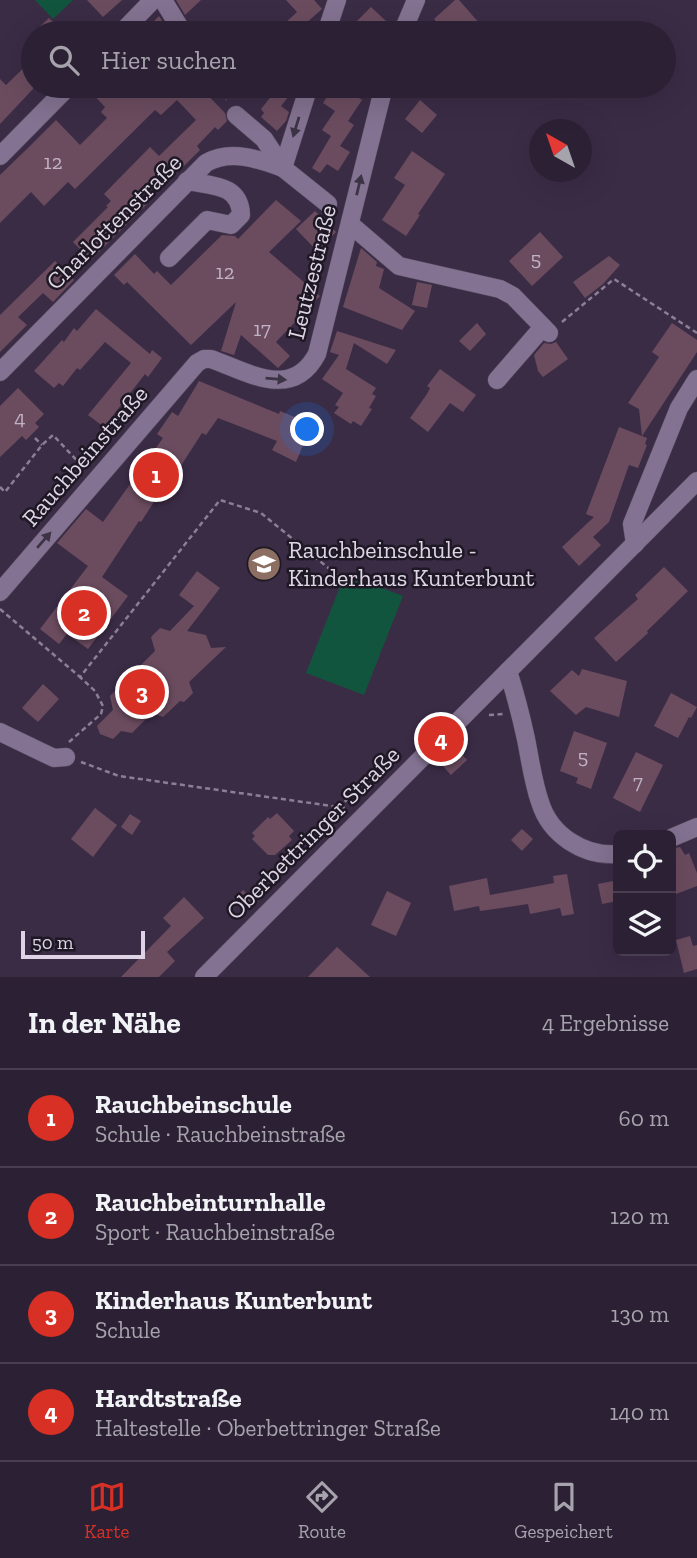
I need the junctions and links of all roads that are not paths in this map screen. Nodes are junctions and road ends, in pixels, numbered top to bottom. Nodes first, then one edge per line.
1 (153, 0) edge
2 (163, 0) edge
3 (337, 0) edge
4 (416, 0) edge
5 (133, 21) edge
6 (176, 21) edge
7 (330, 21) edge
8 (407, 21) edge
9 (57, 98) edge
10 (305, 98) edge
11 (381, 98) edge
12 (236, 115) dead end
13 (0, 156) edge
14 (283, 168) junction
15 (187, 181) junction
16 (328, 204) dead end
17 (350, 224) junction
18 (169, 258) dead end
19 (211, 359) joint
20 (0, 372) edge
21 (697, 379) edge
22 (497, 380) dead end
23 (697, 481) edge
24 (635, 544) junction
25 (0, 592) edge
26 (509, 671) junction
27 (0, 732) edge
28 (60, 758) road end
29 (697, 827) edge
30 (676, 836) edge
31 (613, 854) edge
32 (204, 977) edge

1 - 5 street
2 - 6 street
3 - 7 street
4 - 8 street
9 - 13 street
10 -> 14 street
17 -> 11 street, Leutzestraße
12 - 14 street
14 - 15 street, Charlottenstraße
14 - 16 street
15 - 18 street
15 - 20 street, Charlottenstraße
19 -> 17 street, Leutzestraße
17 - 22 street
25 -> 19 street, Rauchbeinstraße
21 - 24 street
23 - 24 street, Oberbettringer Straße
24 - 26 street, Oberbettringer Straße
26 - 31 street
26 - 32 street, Oberbettringer Straße
27 - 28 street
29 - 30 street

